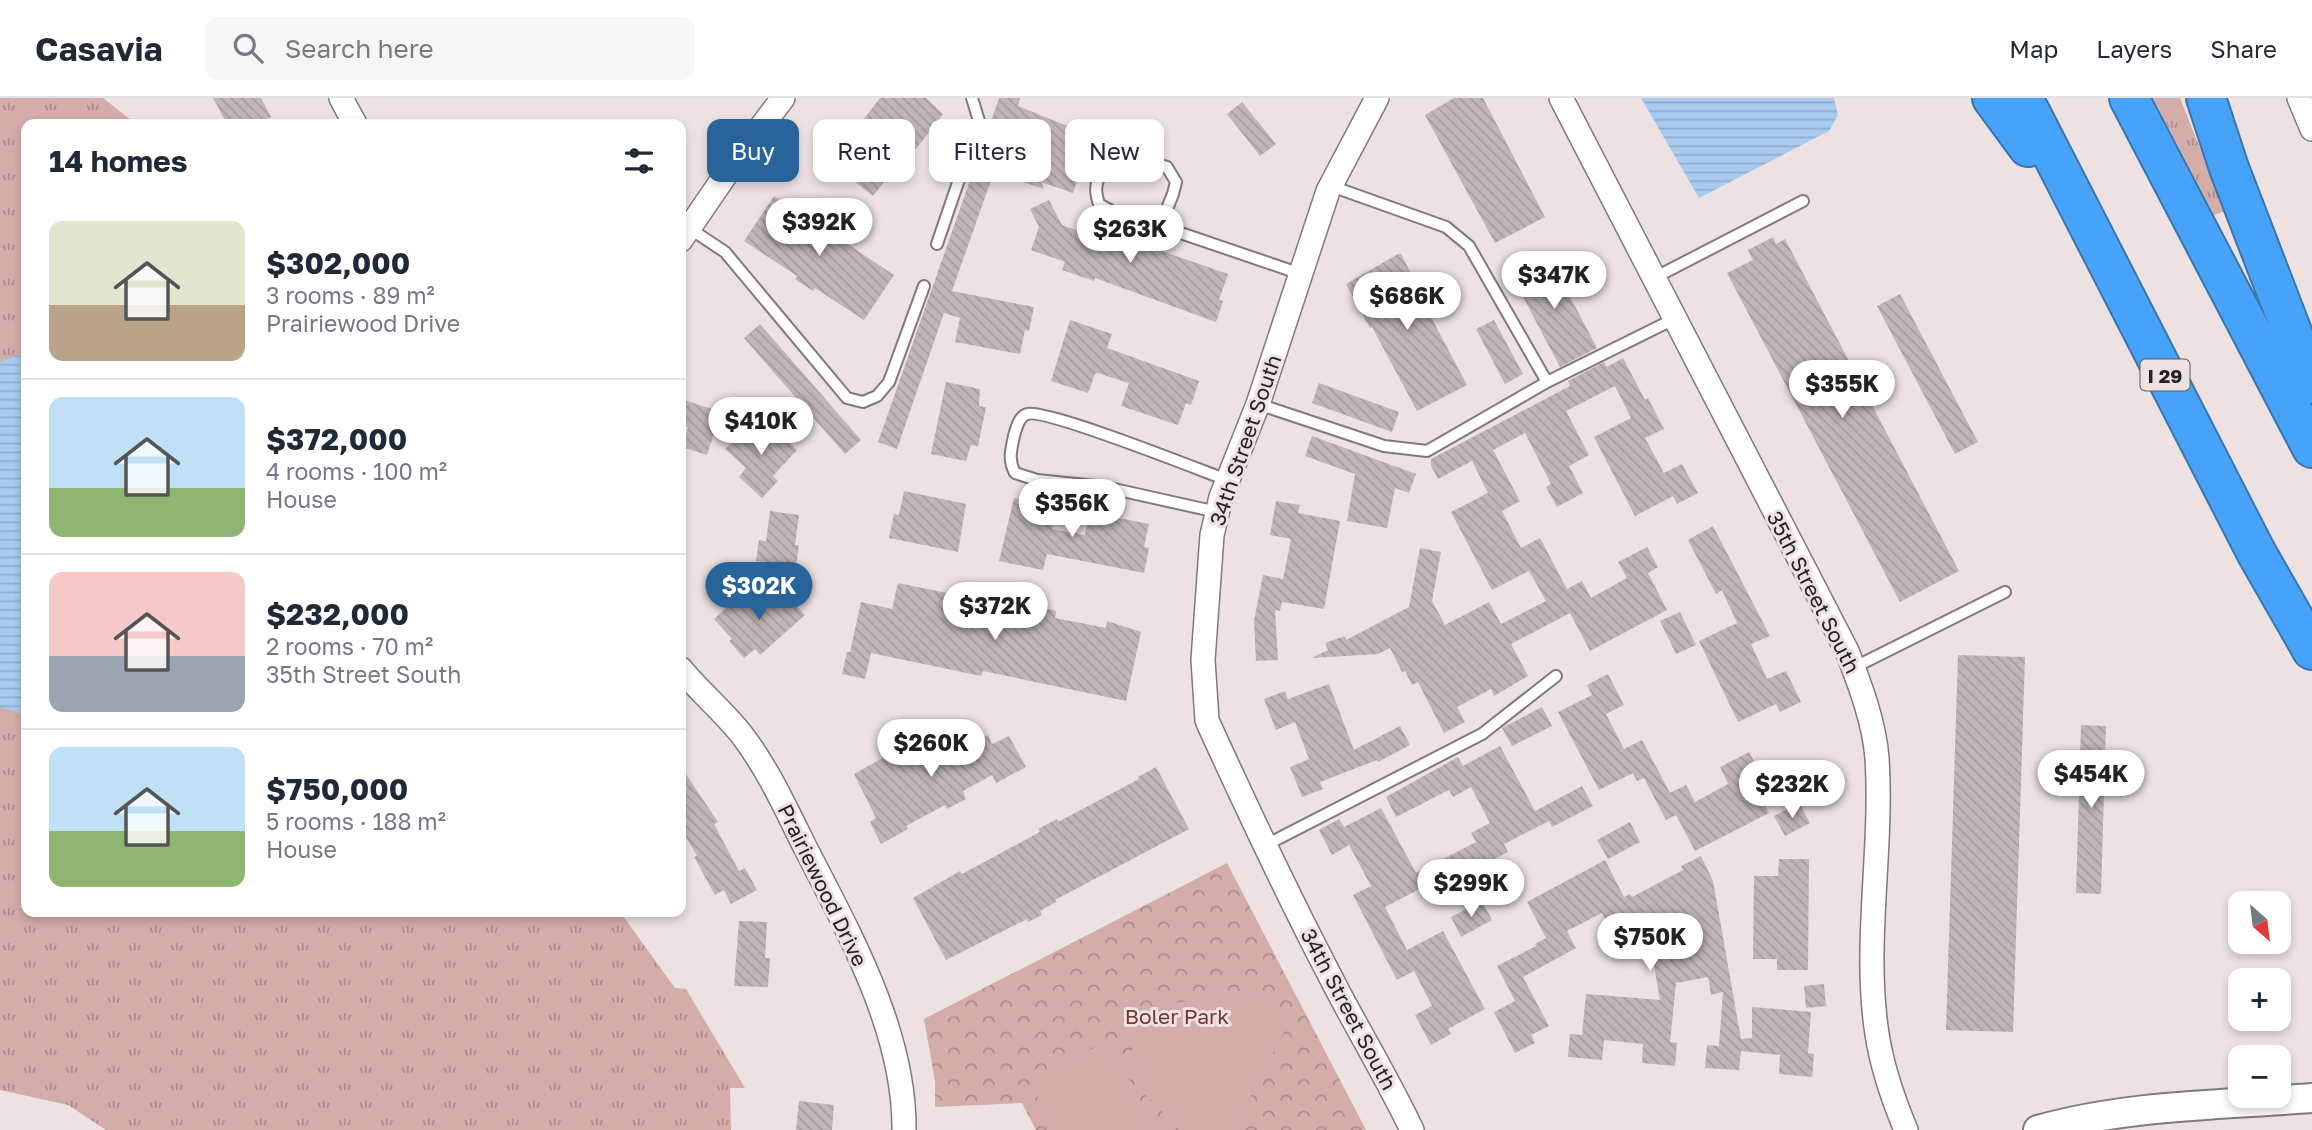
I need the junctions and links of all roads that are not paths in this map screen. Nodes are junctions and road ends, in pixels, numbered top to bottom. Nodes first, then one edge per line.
1 (341, 98) edge
2 (783, 98) edge
3 (972, 98) edge
4 (1377, 98) edge
5 (1560, 98) edge
6 (1992, 98) edge
7 (2023, 98) edge
8 (2129, 98) edge
9 (2206, 98) edge
10 (352, 119) edge
11 (1331, 186) junction
12 (1803, 201) dead end
13 (1160, 226) junction
14 (686, 233) edge
15 (686, 234) edge
16 (2096, 240) junction
17 (937, 244) dead end
18 (1301, 274) junction
19 (1654, 278) junction
20 (924, 286) dead end
21 (1676, 318) junction
22 (1547, 382) junction
23 (2312, 384) edge
24 (1258, 404) junction
25 (2312, 447) edge
26 (1227, 480) junction
27 (1217, 512) junction
28 (2005, 592) dead end
29 (2312, 650) edge
30 (1853, 668) junction
31 (686, 674) edge
32 (1556, 676) dead end
33 (1264, 846) junction
34 (2312, 1098) edge
35 (904, 1130) edge
36 (1412, 1130) edge
37 (1906, 1130) edge
38 (2038, 1130) edge

1 - 10 street
2 - 14 street
3 - 17 lane
4 - 11 street, 34th Street South
5 - 19 street, 35th Street South
6 - 16 highway
7 - 16 highway, I 29
8 - 25 highway
9 - 23 highway
11 - 18 street, 34th Street South
11 - 22 lane
12 - 19 lane
13 - 13 lane
13 - 18 lane
15 - 20 lane
16 - 29 highway, I 29
18 - 24 street, 34th Street South
19 - 21 street, 35th Street South
21 - 22 lane
21 - 30 street, 35th Street South
22 - 24 lane
24 - 26 street, 34th Street South
26 - 27 street, 34th Street South
26 - 27 lane
27 - 33 street, 34th Street South
28 - 30 lane
30 - 37 street, 35th Street South
31 - 35 street, Prairiewood Drive
32 - 33 lane
33 - 36 street, 34th Street South
34 - 38 street

